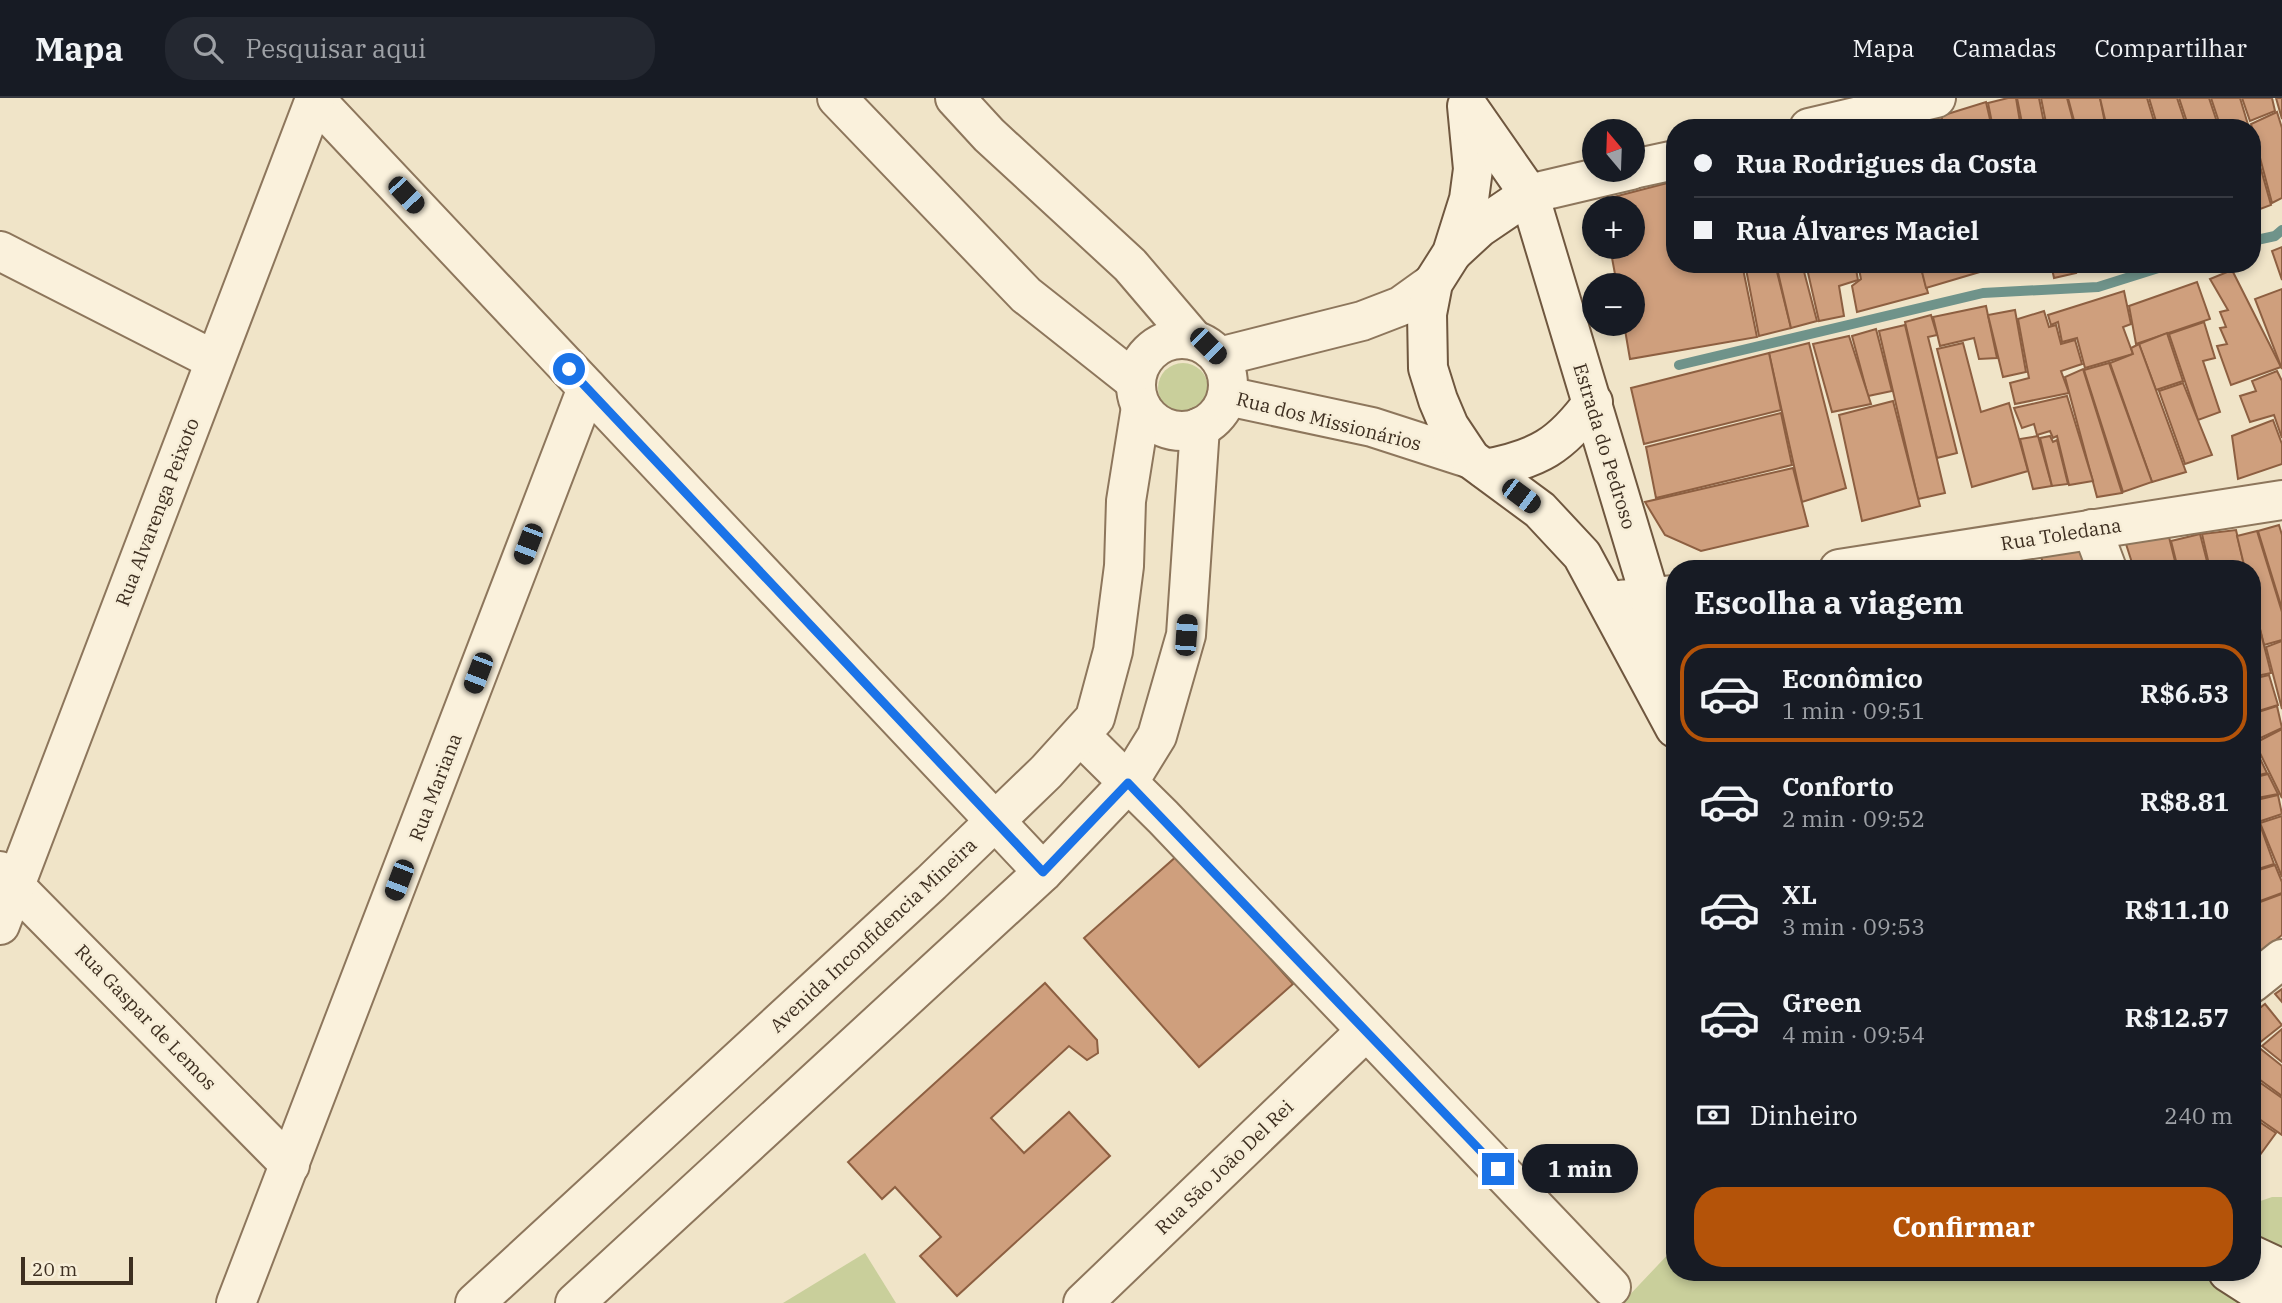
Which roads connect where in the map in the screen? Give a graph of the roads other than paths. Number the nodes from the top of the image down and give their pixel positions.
1 (314, 98) edge
2 (837, 98) edge
3 (955, 98) edge
4 (1936, 98) edge
5 (1464, 102) edge
6 (1848, 119) edge
7 (1666, 161) edge
8 (1645, 167) edge
9 (1582, 182) edge
10 (1529, 194) junction
11 (0, 251) edge
12 (1443, 268) junction
13 (1207, 348) junction
14 (214, 360) junction
15 (587, 388) junction
16 (1139, 395) junction
17 (1227, 396) junction
18 (1593, 402) junction
19 (1200, 427) junction
20 (1478, 464) junction
21 (2282, 500) edge
22 (2092, 528) junction
23 (1895, 560) edge
24 (2104, 560) edge
25 (1664, 597) edge
26 (1609, 601) junction
27 (1666, 711) edge
28 (1081, 736) junction
29 (1128, 783) junction
30 (995, 820) junction
31 (1043, 872) junction
32 (8, 877) edge
33 (0, 925) edge
34 (2282, 959) edge
35 (2261, 976) edge
36 (1366, 1031) junction
37 (290, 1165) junction
38 (2261, 1259) edge
39 (2282, 1269) edge
40 (2242, 1281) edge
41 (1611, 1287) dead end
42 (1106, 1295) edge
43 (236, 1303) edge
44 (475, 1303) edge
45 (575, 1303) edge
46 (2276, 1303) edge

1 - 14 street, Rua Alvarenga Peixoto
1 - 15 street
2 - 16 street
3 - 13 street
4 - 6 street
5 - 10 street, Estrada do Pedroso
5 - 12 street, Estrada do Pedroso
7 - 8 street
9 - 10 street
10 - 12 street
10 - 18 street, Estrada do Pedroso
11 - 14 street
12 - 13 street
12 - 20 street, Estrada do Pedroso
13 - 16 street
13 - 17 street
14 - 32 street, Rua Alvarenga Peixoto
15 - 30 street
15 - 37 street, Rua Mariana
16 - 19 street
16 - 28 street, Avenida Inconfidencia Mineira
17 - 19 street
17 - 20 street, Rua dos Missionários
18 - 20 street
18 - 25 street, Estrada do Pedroso
19 - 29 street
20 - 26 street, Estrada do Pedroso
21 - 22 street, Rua Toledana
22 - 23 street, Rua Toledana
22 - 24 street
25 - 26 street
26 - 27 street, Estrada do Pedroso
28 - 29 street
28 - 30 street, Avenida Inconfidencia Mineira
29 - 31 street
29 - 36 street
30 - 31 street
30 - 44 street, Avenida Inconfidencia Mineira
31 - 45 street
32 - 33 street, Rua Alvarenga Peixoto
32 - 37 street, Rua Gaspar de Lemos
34 - 35 street
36 - 41 street
36 - 42 street, Rua São João Del Rei
37 - 43 street, Rua Mariana
38 - 39 street
40 - 46 street

